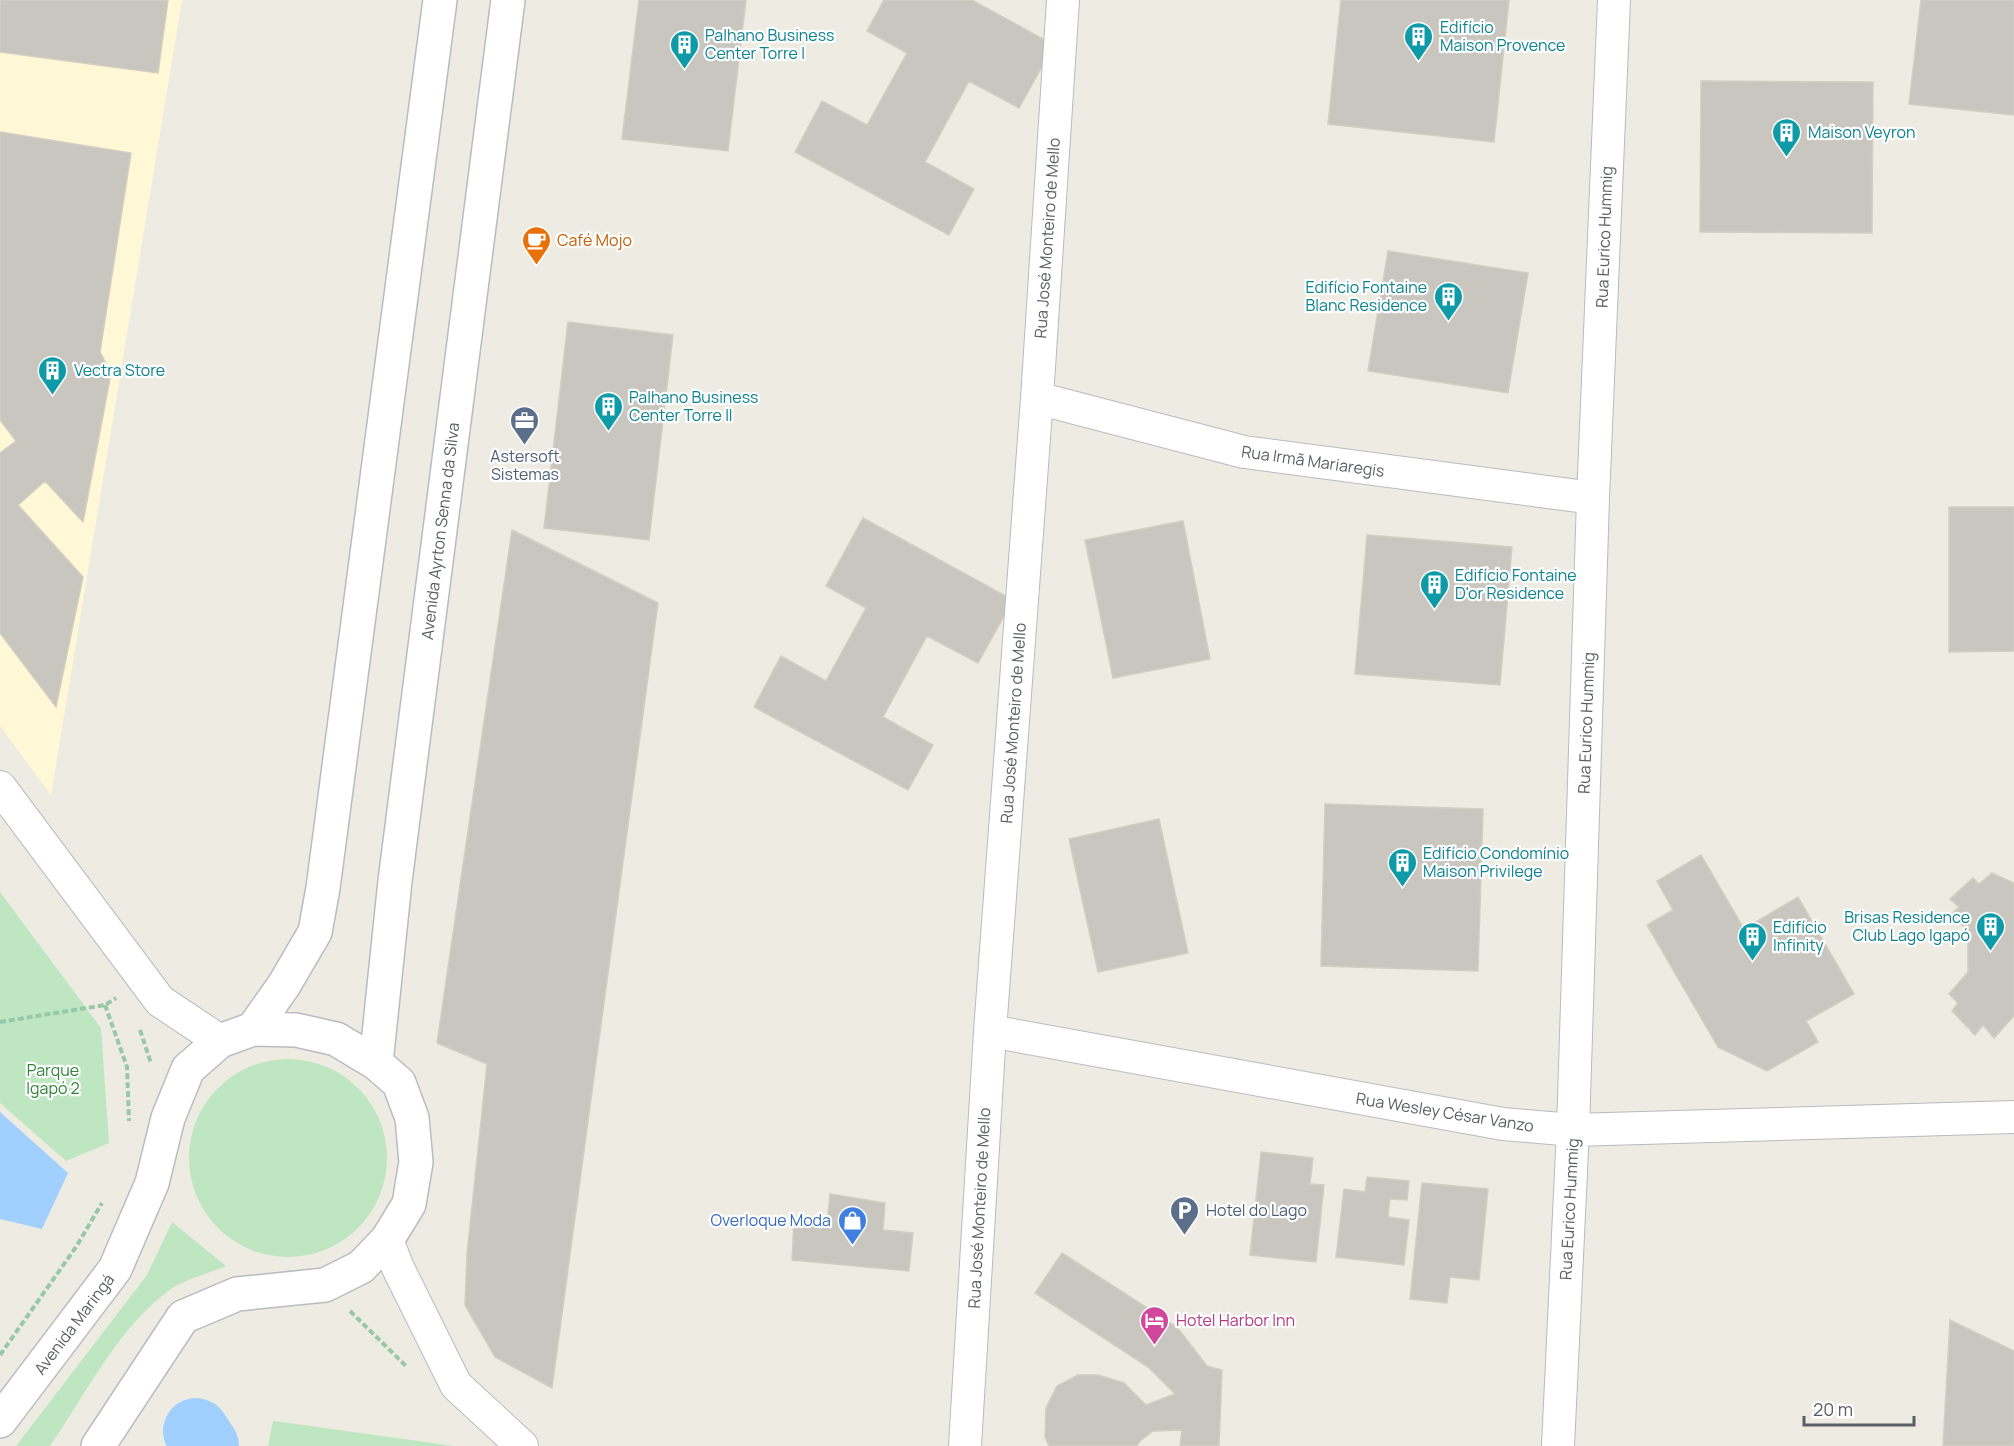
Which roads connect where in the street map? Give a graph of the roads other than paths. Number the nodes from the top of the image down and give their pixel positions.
1 (440, 0) edge
2 (508, 0) edge
3 (1063, 0) edge
4 (1614, 0) edge
5 (1037, 398) junction
6 (1593, 498) junction
7 (0, 787) edge
8 (253, 1029) junction
9 (990, 1031) junction
10 (220, 1041) junction
11 (376, 1063) junction
12 (2014, 1117) edge
13 (1573, 1130) junction
14 (387, 1240) junction
15 (0, 1420) edge
16 (98, 1446) edge
17 (522, 1446) edge
18 (965, 1446) edge
19 (1558, 1446) edge

1 - 8 main road
2 - 11 main road, Avenida Ayrton Senna da Silva
3 - 5 street, Rua José Monteiro de Mello
4 - 6 street, Rua Eurico Hummig
5 - 6 street, Rua Irmã Mariaregis
5 - 9 street, Rua José Monteiro de Mello
6 - 13 street, Rua Eurico Hummig
7 - 10 street
8 - 10 main road
8 - 11 main road
9 - 13 street, Rua Wesley César Vanzo
9 - 18 street, Rua José Monteiro de Mello
10 - 15 main road, Avenida Maringá
11 - 14 main road
12 - 13 street, Rua Wesley César Vanzo
13 - 19 street, Rua Eurico Hummig
14 - 16 main road
14 - 17 street

